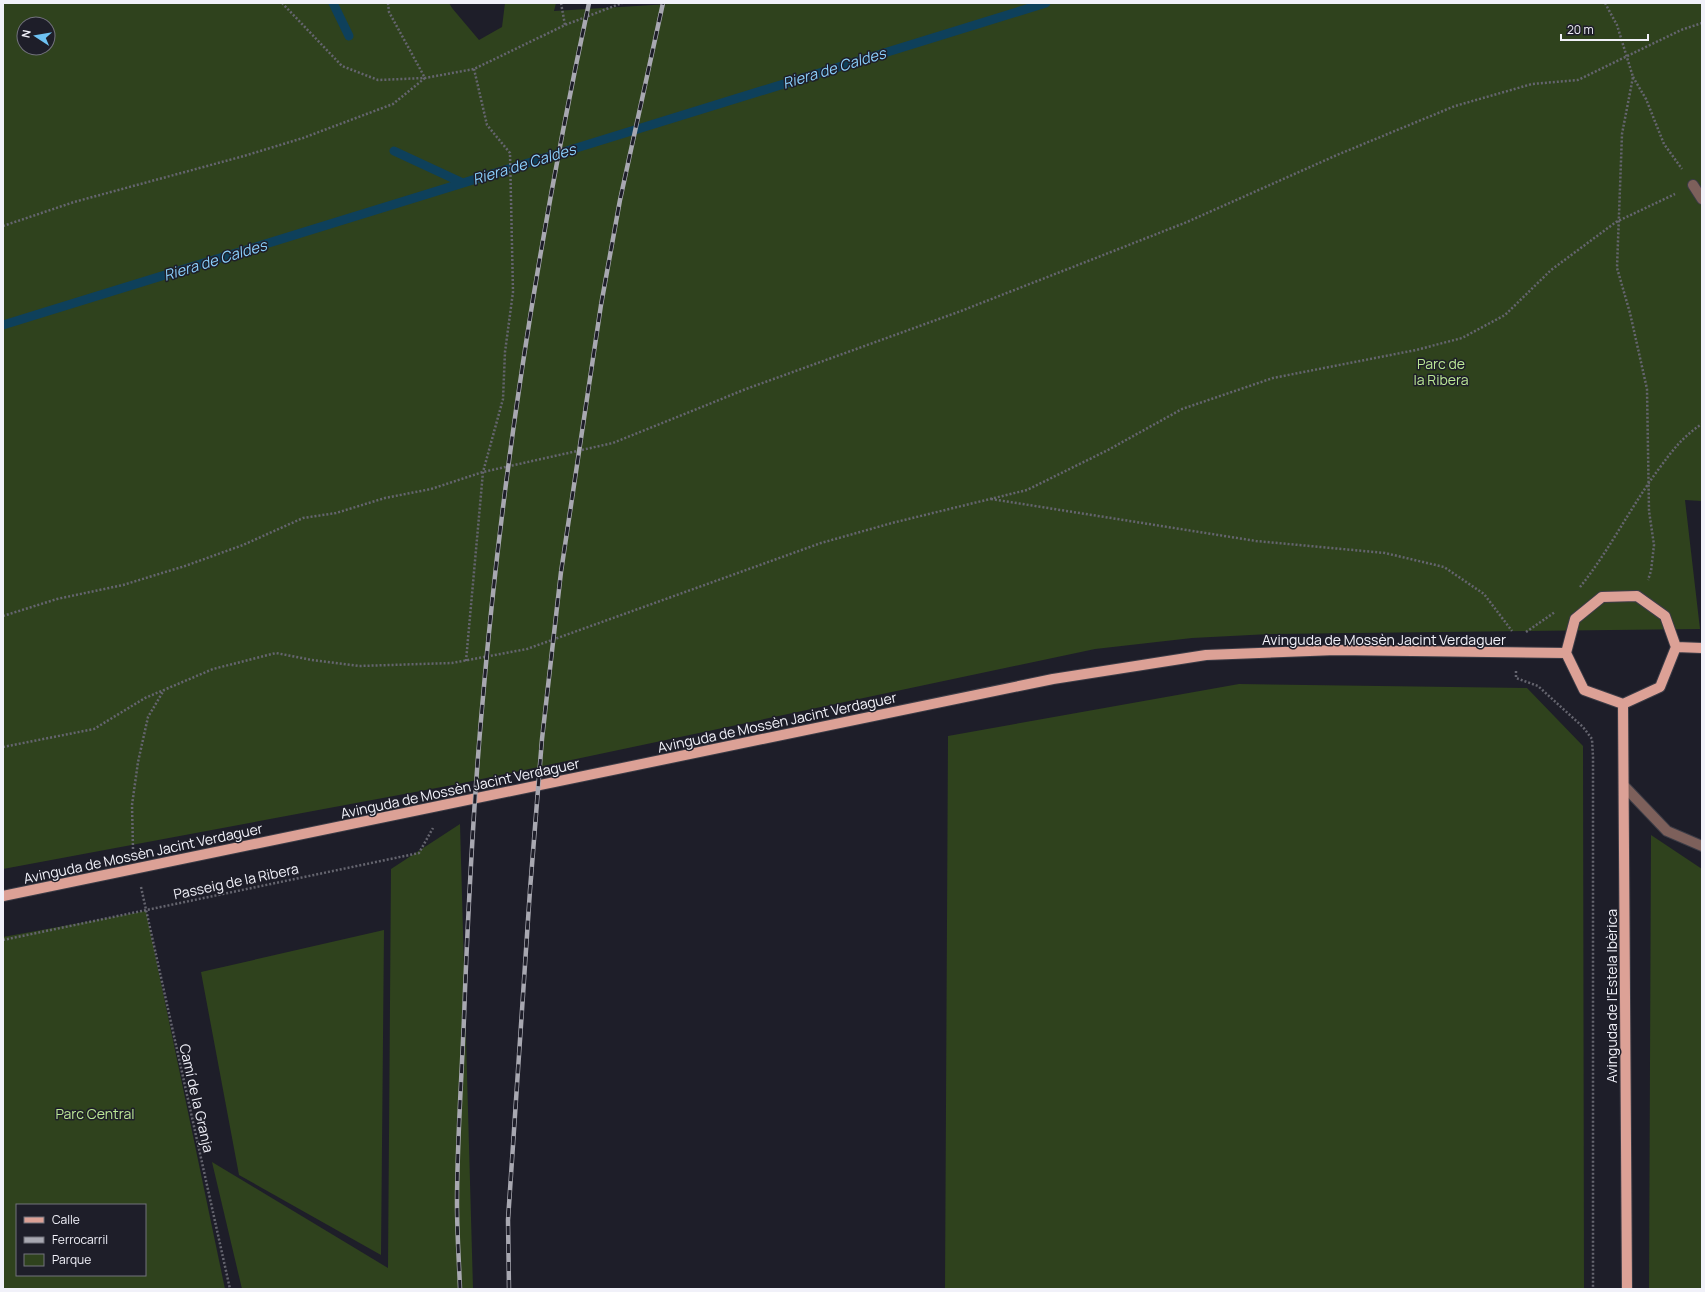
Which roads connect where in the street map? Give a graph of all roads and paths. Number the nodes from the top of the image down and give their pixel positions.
1 (282, 3) edge
2 (388, 3) edge
3 (560, 3) edge
4 (622, 3) edge
5 (1605, 3) edge
6 (1702, 23) edge
7 (566, 25) junction
8 (1626, 57) junction
9 (474, 68) junction
10 (426, 78) junction
11 (1633, 78) junction
12 (1693, 185) junction
13 (1702, 199) edge
14 (1619, 221) junction
15 (3, 226) edge
16 (1702, 424) edge
17 (484, 472) junction
18 (1648, 483) junction
19 (989, 499) junction
20 (1579, 588) dead end
21 (1640, 599) junction
22 (1560, 609) dead end
23 (3, 616) edge
24 (1517, 638) junction
25 (1676, 647) junction
26 (1702, 648) edge
27 (1515, 652) junction
28 (1566, 653) junction
29 (466, 660) junction
30 (164, 690) junction
31 (1623, 704) junction
32 (3, 747) edge
33 (1624, 786) junction
34 (445, 805) junction
35 (1702, 846) edge
36 (137, 869) junction
37 (3, 896) edge
38 (146, 911) junction
39 (3, 940) edge
40 (230, 1289) edge
41 (1593, 1289) edge
42 (1627, 1289) edge

1 - 10 path
2 - 10 path
3 - 7 path
4 - 7 path
5 - 8 path
6 - 8 path
7 - 9 path
8 - 11 path
8 - 17 path
9 - 10 path
9 - 17 path
10 - 15 path
11 - 12 path
11 - 14 path
12 - 13 street
12 - 14 path
14 - 18 path
14 - 19 path
16 - 18 path
17 - 23 path
17 - 29 path
18 - 20 path
18 - 21 path
19 - 24 path
19 - 29 path
21 - 25 main road
21 - 28 main road
22 - 24 path
24 - 27 path
25 - 26 main road
25 - 31 main road
27 - 28 main road, Avinguda de Mossèn Jacint Verdaguer
27 - 34 main road, Avinguda de Mossèn Jacint Verdaguer
27 - 41 path
28 - 31 main road
29 - 30 path
30 - 32 path
30 - 36 path, Camí de la Granja
31 - 33 main road, Avinguda de l'Estela Ibèrica
33 - 35 street
33 - 42 main road, Avinguda de l'Estela Ibèrica
34 - 36 main road, Avinguda de Mossèn Jacint Verdaguer
34 - 38 path, Passeig de la Ribera
36 - 37 main road, Avinguda de Mossèn Jacint Verdaguer
36 - 38 path, Camí de la Granja
38 - 39 path, Passeig de la Ribera
38 - 40 path, Camí de la Granja

